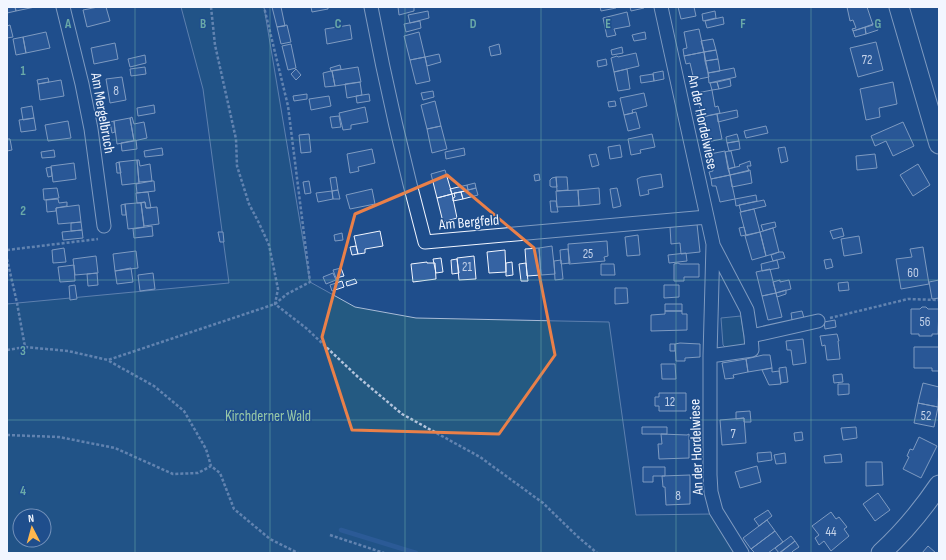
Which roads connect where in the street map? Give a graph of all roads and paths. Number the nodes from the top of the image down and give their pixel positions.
1 (63, 7) edge
2 (210, 7) edge
3 (264, 7) edge
4 (372, 7) edge
5 (661, 7) edge
6 (899, 7) edge
7 (939, 144) edge
8 (707, 217) junction
9 (104, 226) joint
10 (713, 244) junction
11 (7, 250) edge
12 (7, 259) edge
13 (939, 300) edge
14 (275, 304) junction
15 (818, 322) joint
16 (751, 336) junction
17 (25, 347) junction
18 (7, 350) edge
19 (710, 356) junction
20 (108, 360) junction
21 (7, 435) edge
22 (211, 466) junction
23 (939, 486) edge
24 (330, 535) dead end
25 (298, 553) edge
26 (384, 553) edge
27 (597, 553) edge
28 (742, 553) edge
29 (881, 553) edge

1 - 9 street, Am Mergelbruch
2 - 14 path
3 - 14 path
4 - 8 street, Am Bergfeld
5 - 8 street, An der Hordelwiese
6 - 7 street
8 - 10 street, An der Hordelwiese
9 - 11 path
10 - 16 street, An der Hordelwiese
10 - 19 street, An der Hordelwiese
12 - 17 path
13 - 15 path
14 - 20 path
14 - 27 path
15 - 16 street
16 - 19 street, An der Hordelwiese
17 - 18 path
17 - 20 path
19 - 28 street, An der Hordelwiese
20 - 22 path
21 - 22 path
22 - 25 path
23 - 29 street
24 - 26 path

